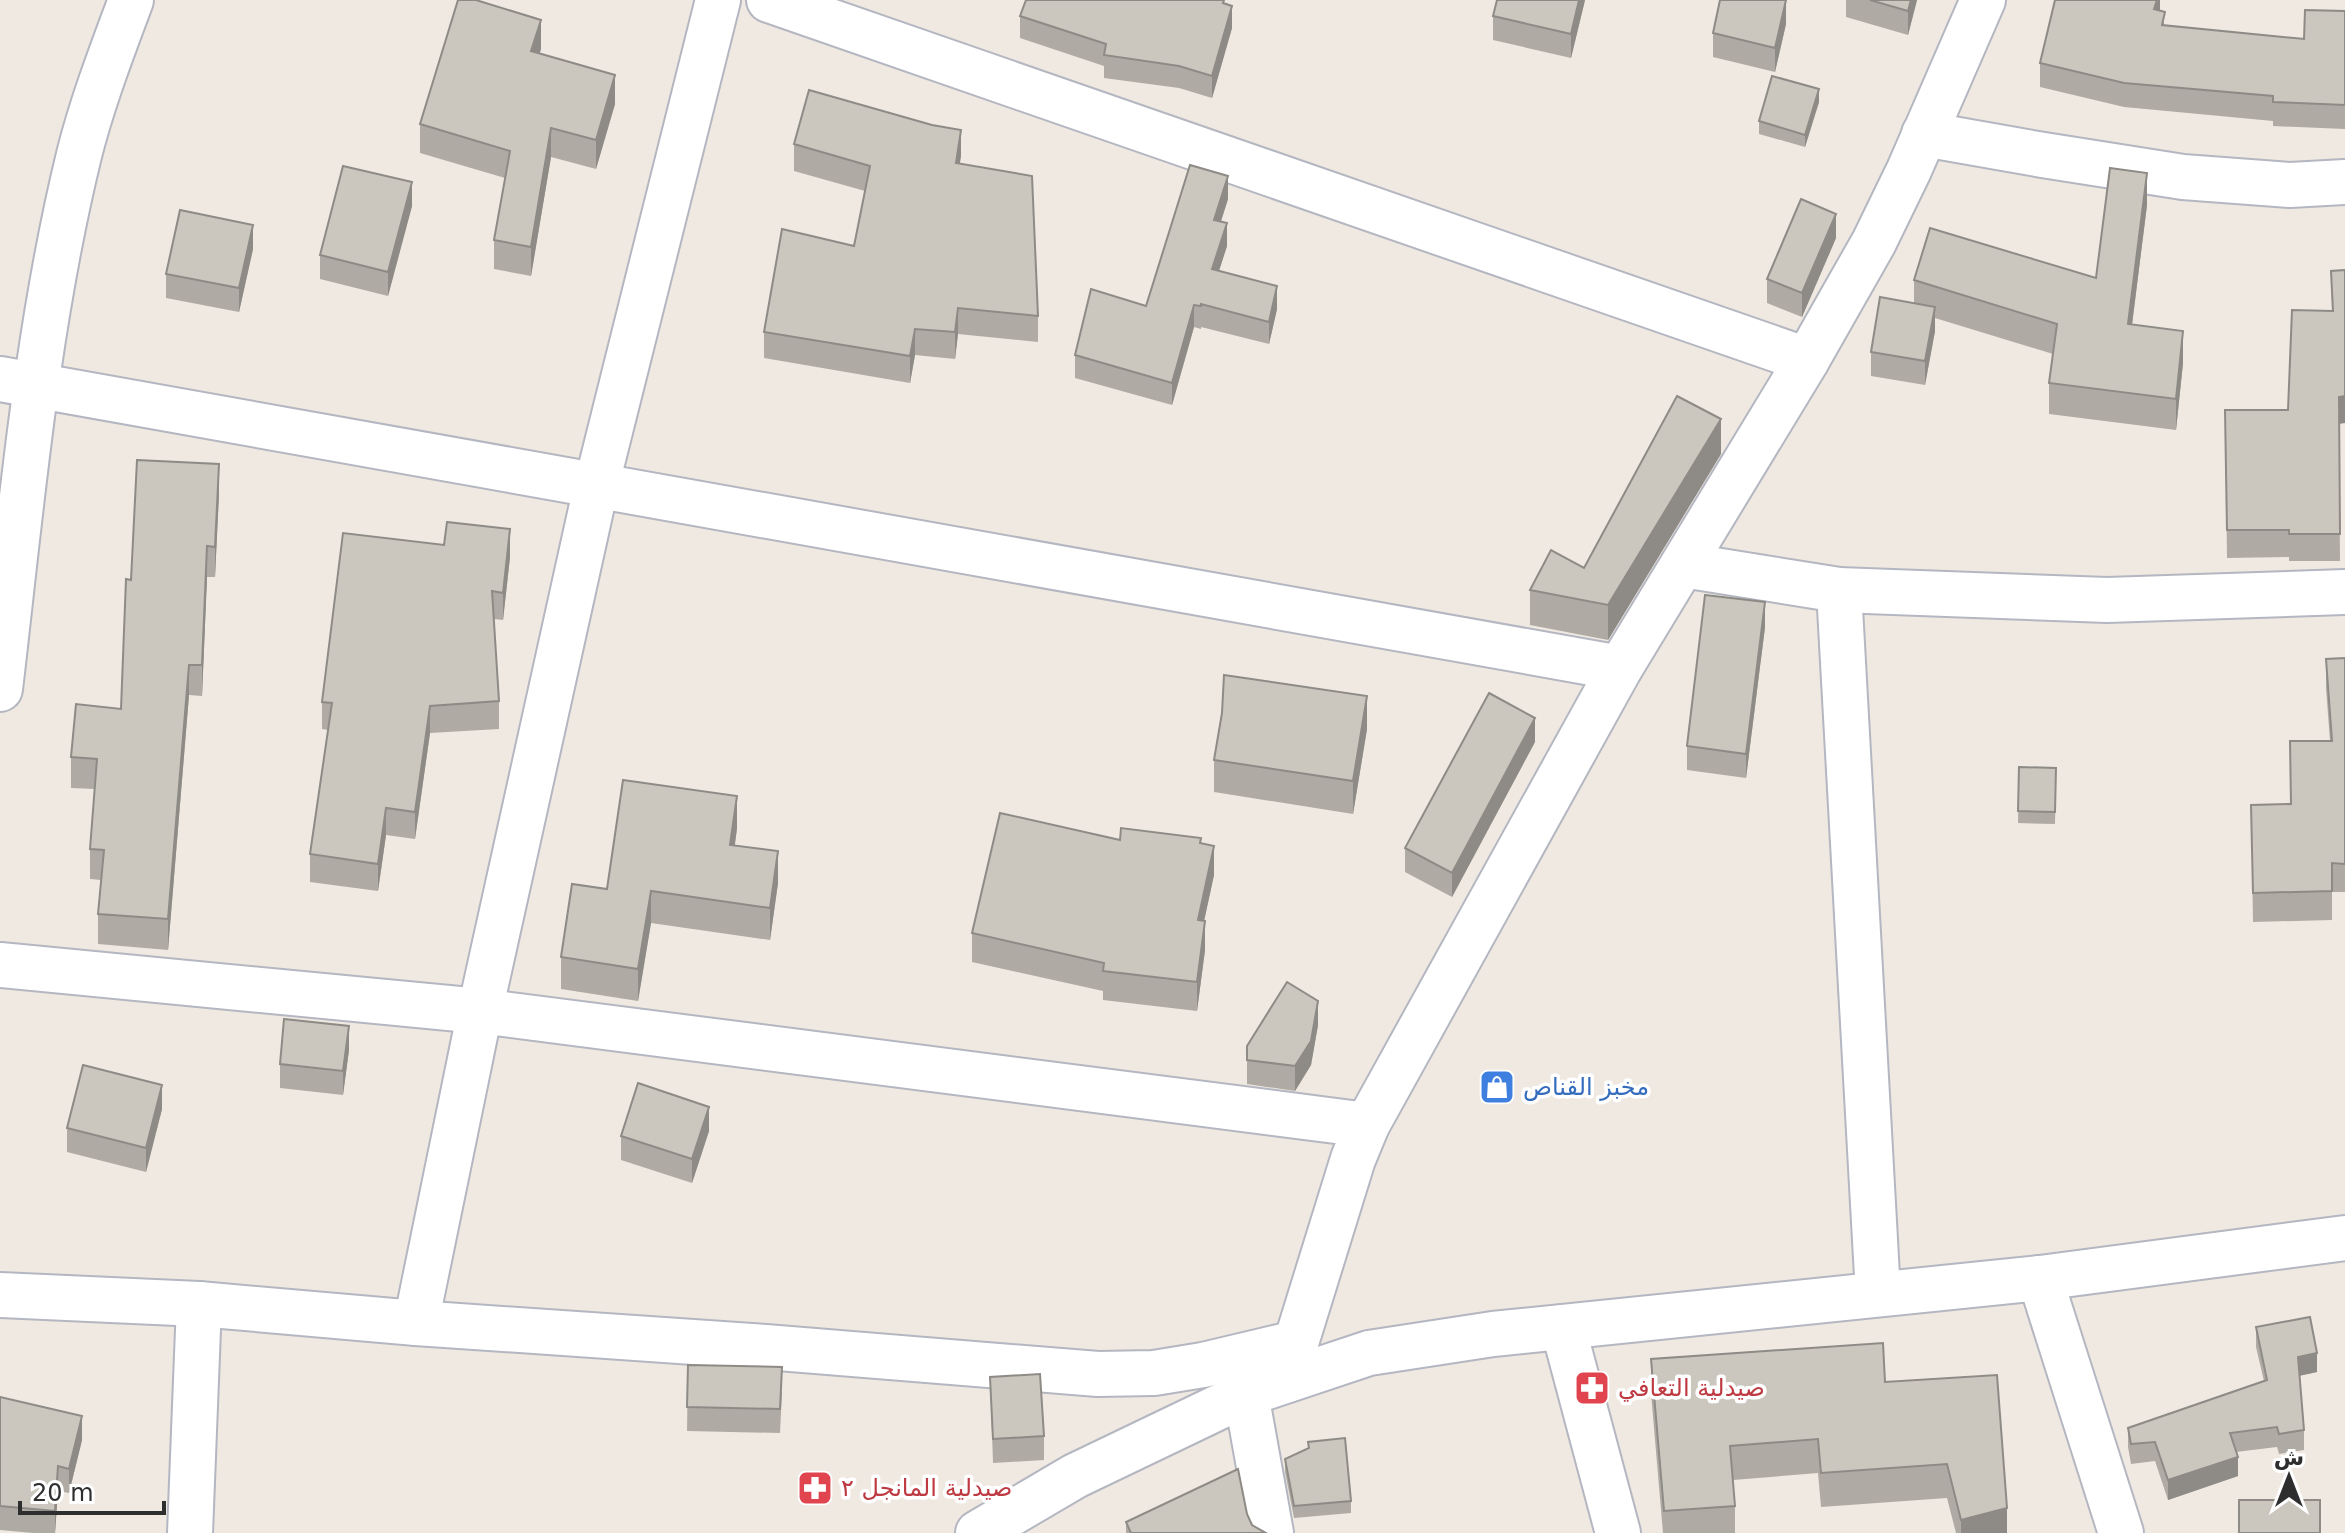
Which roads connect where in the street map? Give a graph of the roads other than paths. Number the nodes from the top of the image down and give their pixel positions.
1 (131, 0) edge
2 (718, 0) edge
3 (769, 0) edge
4 (1983, 0) edge
5 (1924, 134) junction
6 (2345, 182) edge
7 (1807, 360) junction
8 (18, 383) edge
9 (596, 487) junction
10 (1683, 565) junction
11 (1839, 590) junction
12 (2345, 592) edge
13 (1620, 668) junction
14 (0, 689) edge
15 (0, 965) edge
16 (480, 1011) junction
17 (1367, 1125) junction
18 (2345, 1238) edge
19 (2040, 1278) junction
20 (1878, 1294) junction
21 (0, 1295) edge
22 (199, 1304) junction
23 (416, 1323) junction
24 (1563, 1327) junction
25 (1291, 1361) junction
26 (1246, 1394) junction
27 (190, 1533) edge
28 (978, 1533) edge
29 (1271, 1533) edge
30 (1618, 1533) edge
31 (2121, 1533) edge

1 - 8 street
2 - 9 street
3 - 7 street
4 - 5 street
5 - 6 street
5 - 7 street
7 - 10 street
8 - 9 street
8 - 14 street
9 - 13 street
9 - 16 street
10 - 11 street
10 - 13 street
11 - 12 street
11 - 20 street
13 - 17 street
15 - 16 street
16 - 17 street
16 - 23 street
17 - 25 street
18 - 19 street
19 - 20 street
19 - 31 street
20 - 24 street
21 - 22 street
22 - 23 street
22 - 27 street
23 - 25 street
24 - 25 street
24 - 30 street
25 - 26 street
26 - 28 street
26 - 29 street

